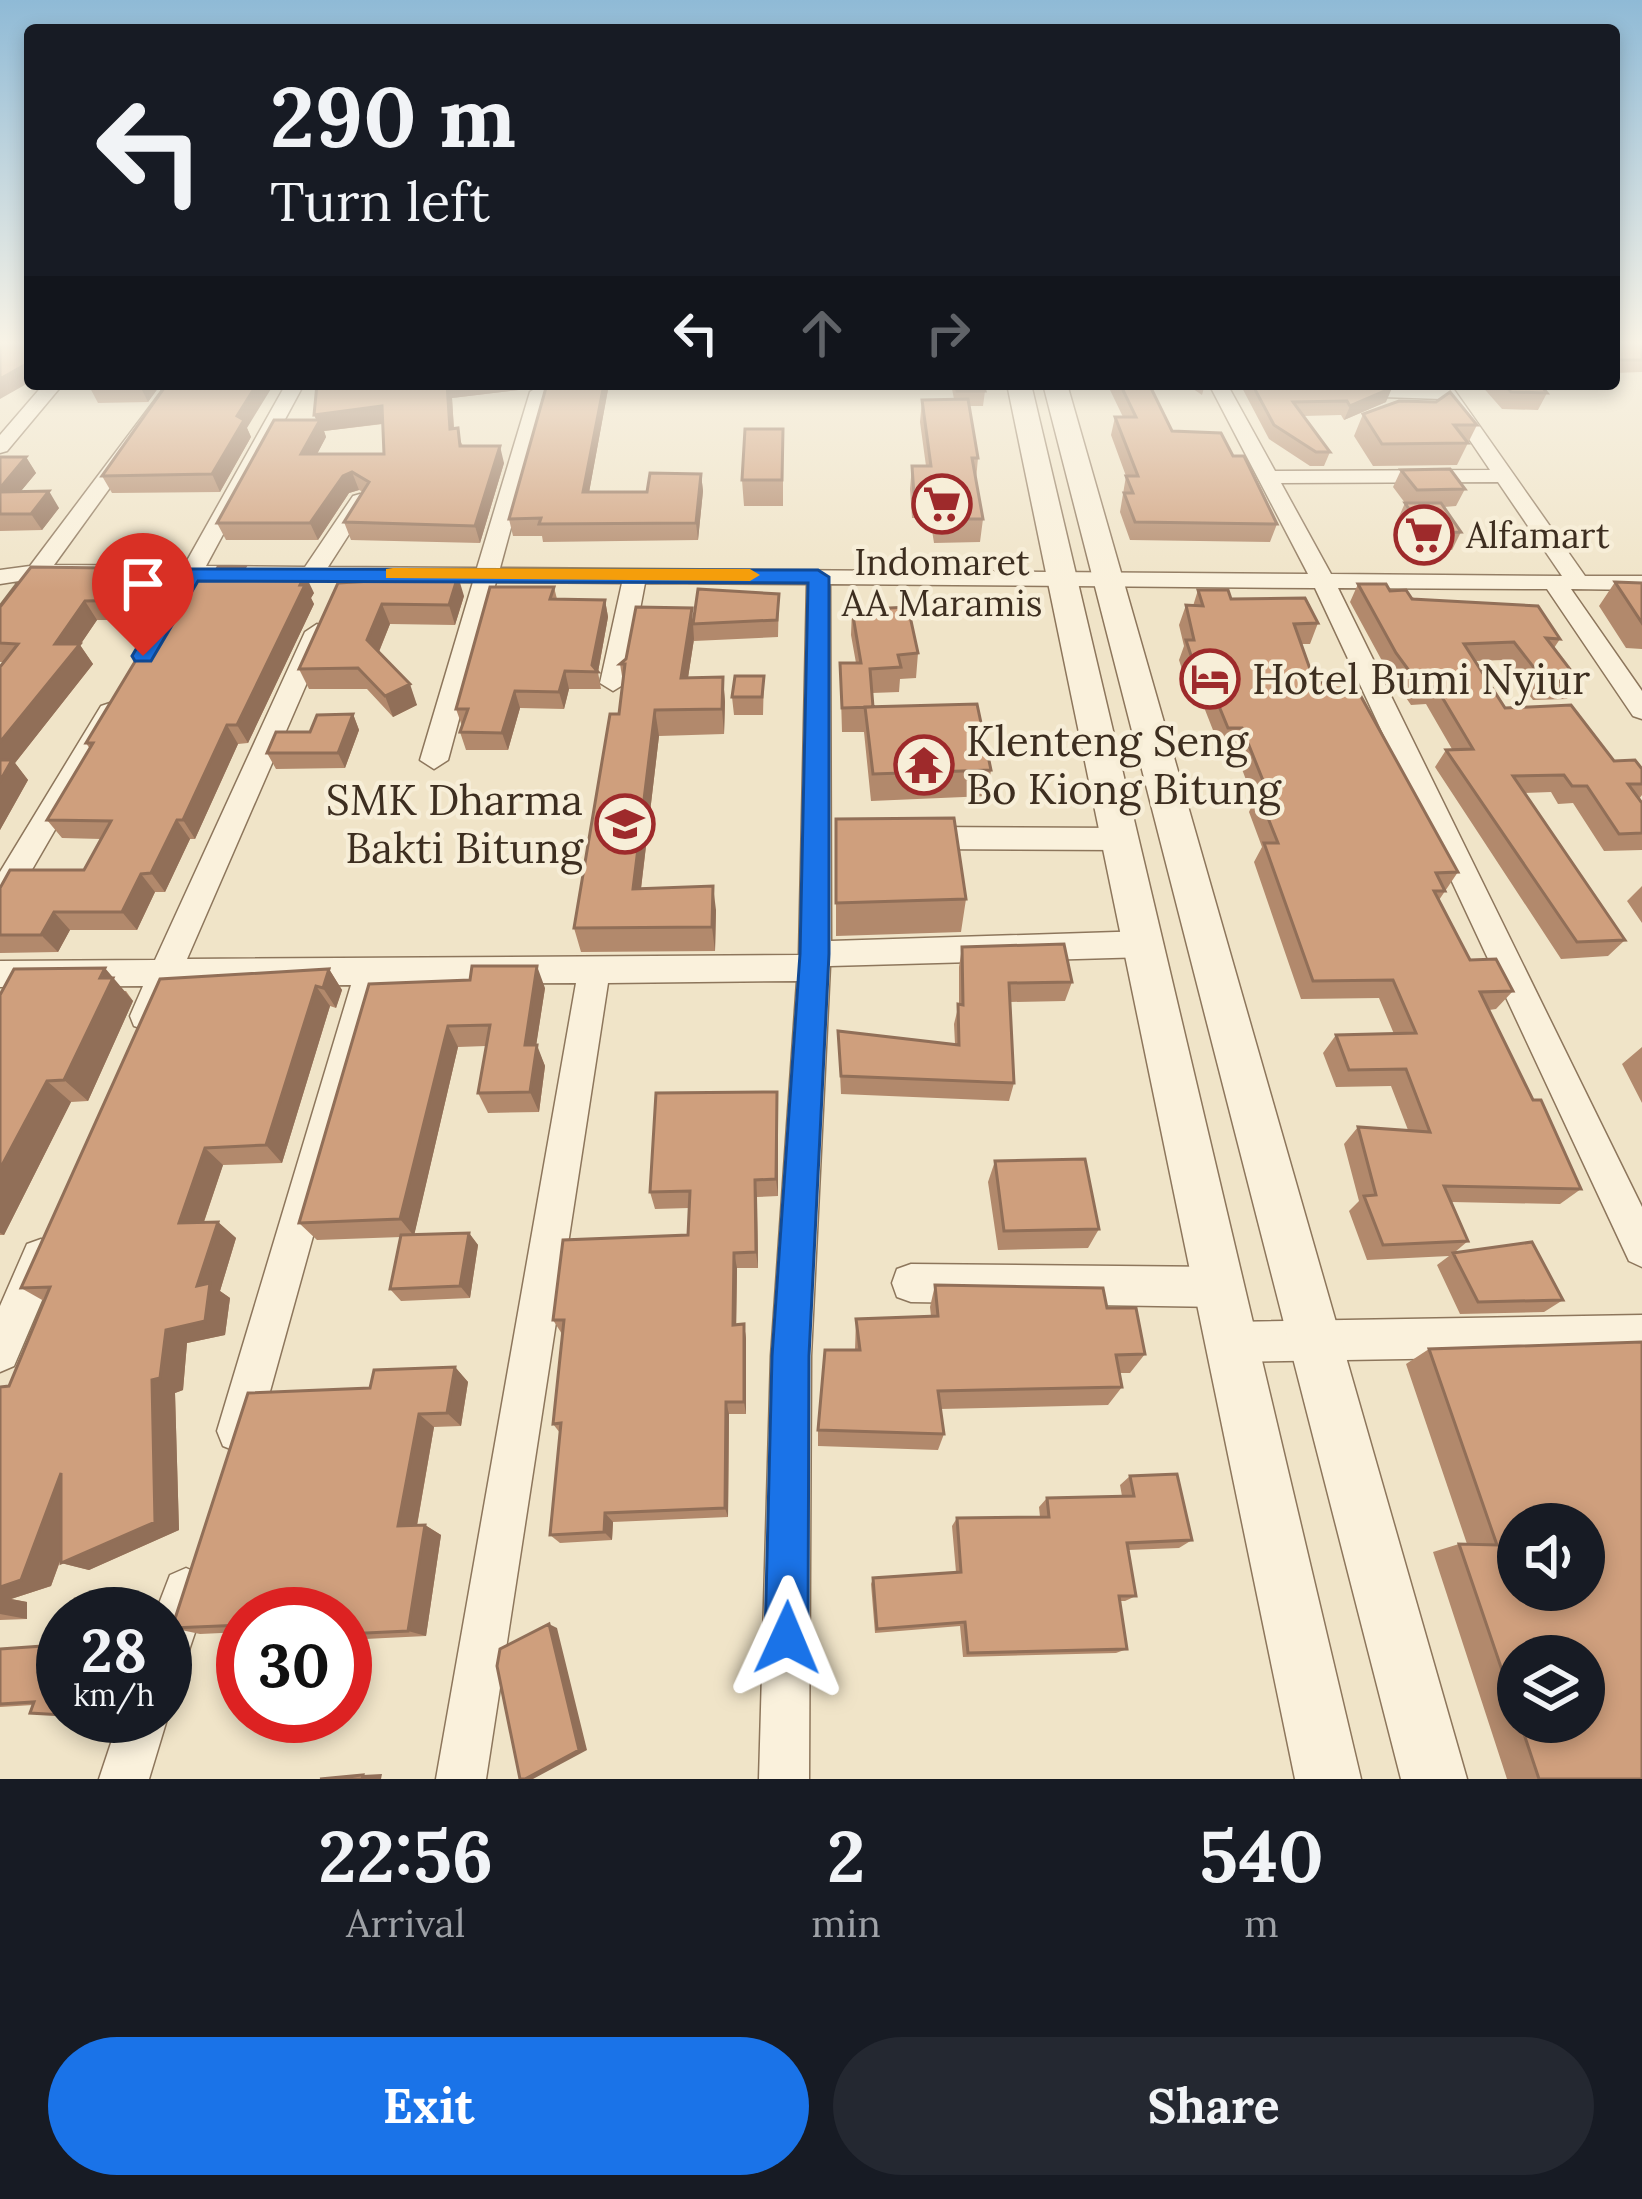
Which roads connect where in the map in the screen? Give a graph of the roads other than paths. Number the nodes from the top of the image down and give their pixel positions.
1 (146, 425) edge
2 (273, 425) edge
3 (530, 425) edge
4 (1029, 425) edge
5 (1066, 425) edge
6 (1240, 425) edge
7 (1469, 425) edge
8 (1268, 476) junction
9 (1504, 476) junction
10 (360, 500) edge
11 (0, 558) edge
12 (43, 566) junction
13 (491, 572) junction
14 (636, 573) junction
15 (327, 574) junction
16 (191, 575) junction
17 (0, 577) edge
18 (818, 577) junction
19 (1064, 578) junction
20 (1109, 578) junction
21 (1324, 582) junction
22 (1565, 582) junction
23 (1642, 583) edge
24 (167, 615) edge
25 (0, 622) edge
26 (613, 683) dead end
27 (119, 696) edge
28 (1642, 710) edge
29 (434, 760) dead end
30 (1176, 827) junction
31 (1122, 832) junction
32 (890, 837) edge
33 (0, 898) edge
34 (1147, 944) junction
35 (814, 961) junction
36 (594, 969) junction
37 (371, 971) junction
38 (0, 974) edge
39 (164, 975) junction
40 (135, 1041) edge
41 (49, 1239) edge
42 (1642, 1248) edge
43 (911, 1282) dead end
44 (1221, 1287) junction
45 (1642, 1335) edge
46 (1314, 1340) junction
47 (1233, 1342) junction
48 (0, 1352) edge
49 (227, 1466) edge
50 (200, 1549) edge
51 (187, 1587) edge
52 (136, 1743) edge
53 (124, 1779) edge
54 (461, 1779) edge
55 (784, 1779) edge
56 (1328, 1779) edge
57 (1434, 1779) edge

1 - 12 street
2 - 16 street
3 - 13 street
4 - 19 street
5 - 20 street
6 - 8 street
7 - 9 street
8 - 9 street
8 - 21 street
9 - 22 street
10 - 15 street
11 - 12 street
12 - 16 street
12 - 17 street
12 - 25 street
13 - 14 street
13 - 15 street
13 - 29 street
14 - 18 street
14 - 26 street
15 - 16 street
15 - 39 street
16 - 24 street
18 - 19 street
18 - 35 street
19 - 20 street
19 - 31 street
20 - 21 street
20 - 30 street
21 - 22 street
21 - 42 street
22 - 23 street
22 - 28 street
27 - 33 street
30 - 31 street
30 - 46 street
31 - 32 street
31 - 34 street
34 - 35 street
34 - 44 street
35 - 36 street
35 - 55 street
36 - 37 street
36 - 54 street
37 - 39 street
37 - 49 street
38 - 39 street
39 - 40 street
41 - 48 street
43 - 44 street
44 - 47 street
45 - 46 street
46 - 47 street
46 - 57 street
47 - 56 street
50 - 51 street
52 - 53 street

